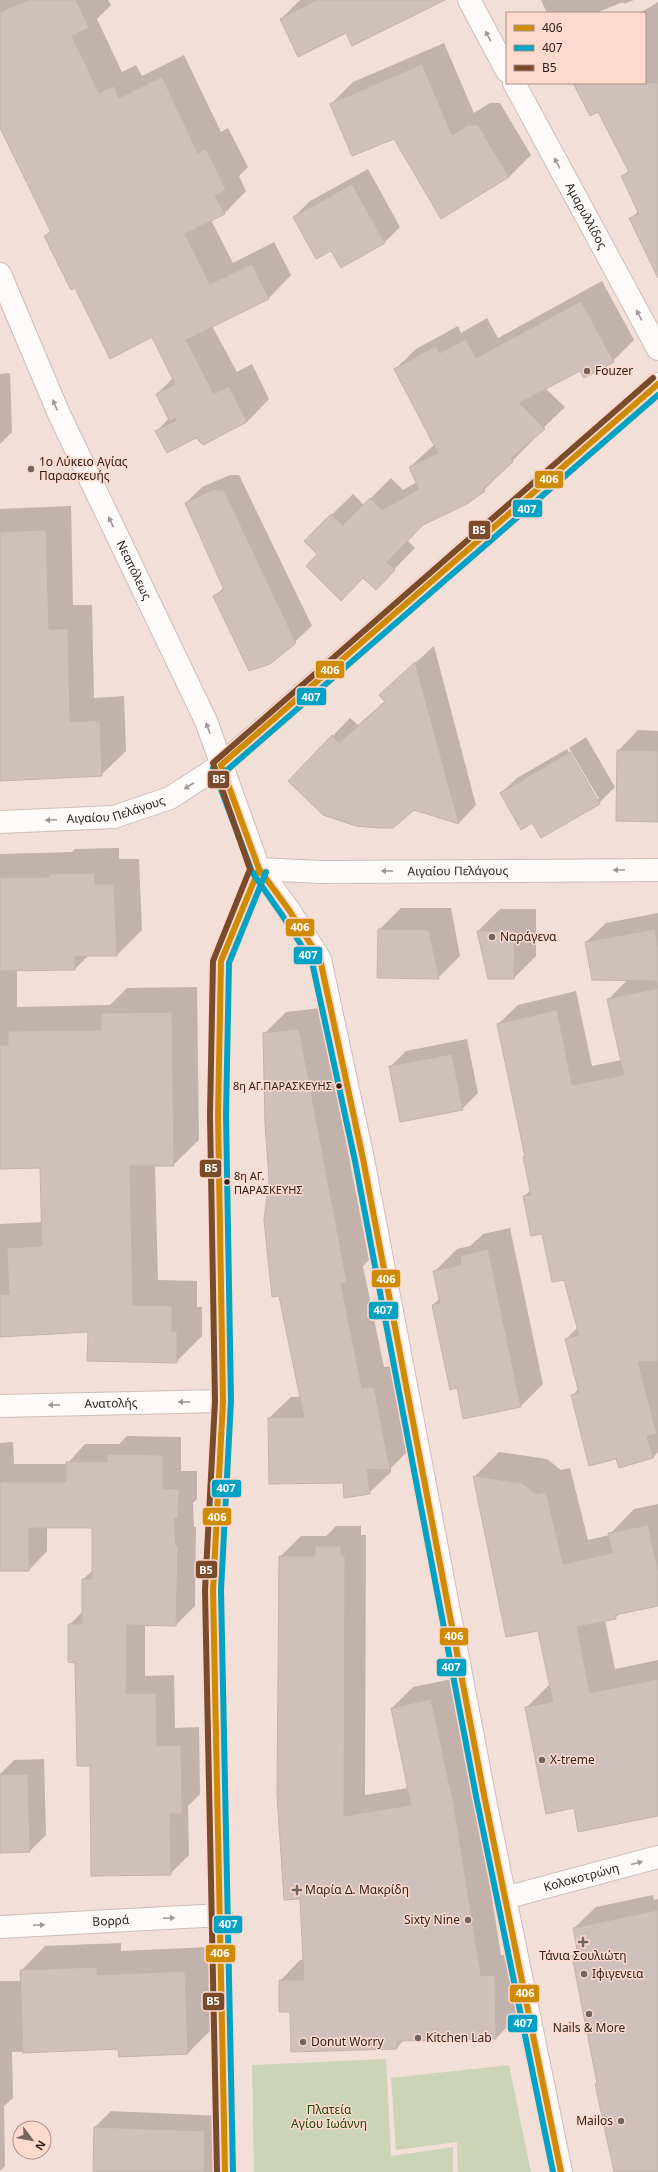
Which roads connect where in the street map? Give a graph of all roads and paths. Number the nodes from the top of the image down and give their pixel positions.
1 (469, 0) edge
2 (506, 68) edge
3 (515, 84) edge
4 (0, 274) edge
5 (658, 349) edge
6 (658, 384) edge
7 (221, 765) junction
8 (0, 822) edge
9 (259, 869) junction
10 (658, 870) edge
11 (223, 1402) junction
12 (0, 1406) edge
13 (658, 1857) edge
14 (505, 1898) junction
15 (221, 1915) junction
16 (0, 1927) edge
17 (225, 2172) edge
18 (561, 2172) edge

2 -> 1 street
5 -> 3 street, Αμαρυλλίδος
7 -> 4 street, Νεαπόλεως
6 - 7 street, Αιγαίου Πελάγους
7 -> 8 street, Αιγαίου Πελάγους
7 - 9 street, Νεαπόλεως
10 -> 9 street, Αιγαίου Πελάγους
9 - 11 street
9 - 14 street, Νεαπόλεως
11 -> 12 street, Ανατολής
11 - 15 street
14 -> 13 street, Κολοκοτρώνη
14 - 18 street, Νεαπόλεως
16 -> 15 street, Βορρά
15 - 17 street

